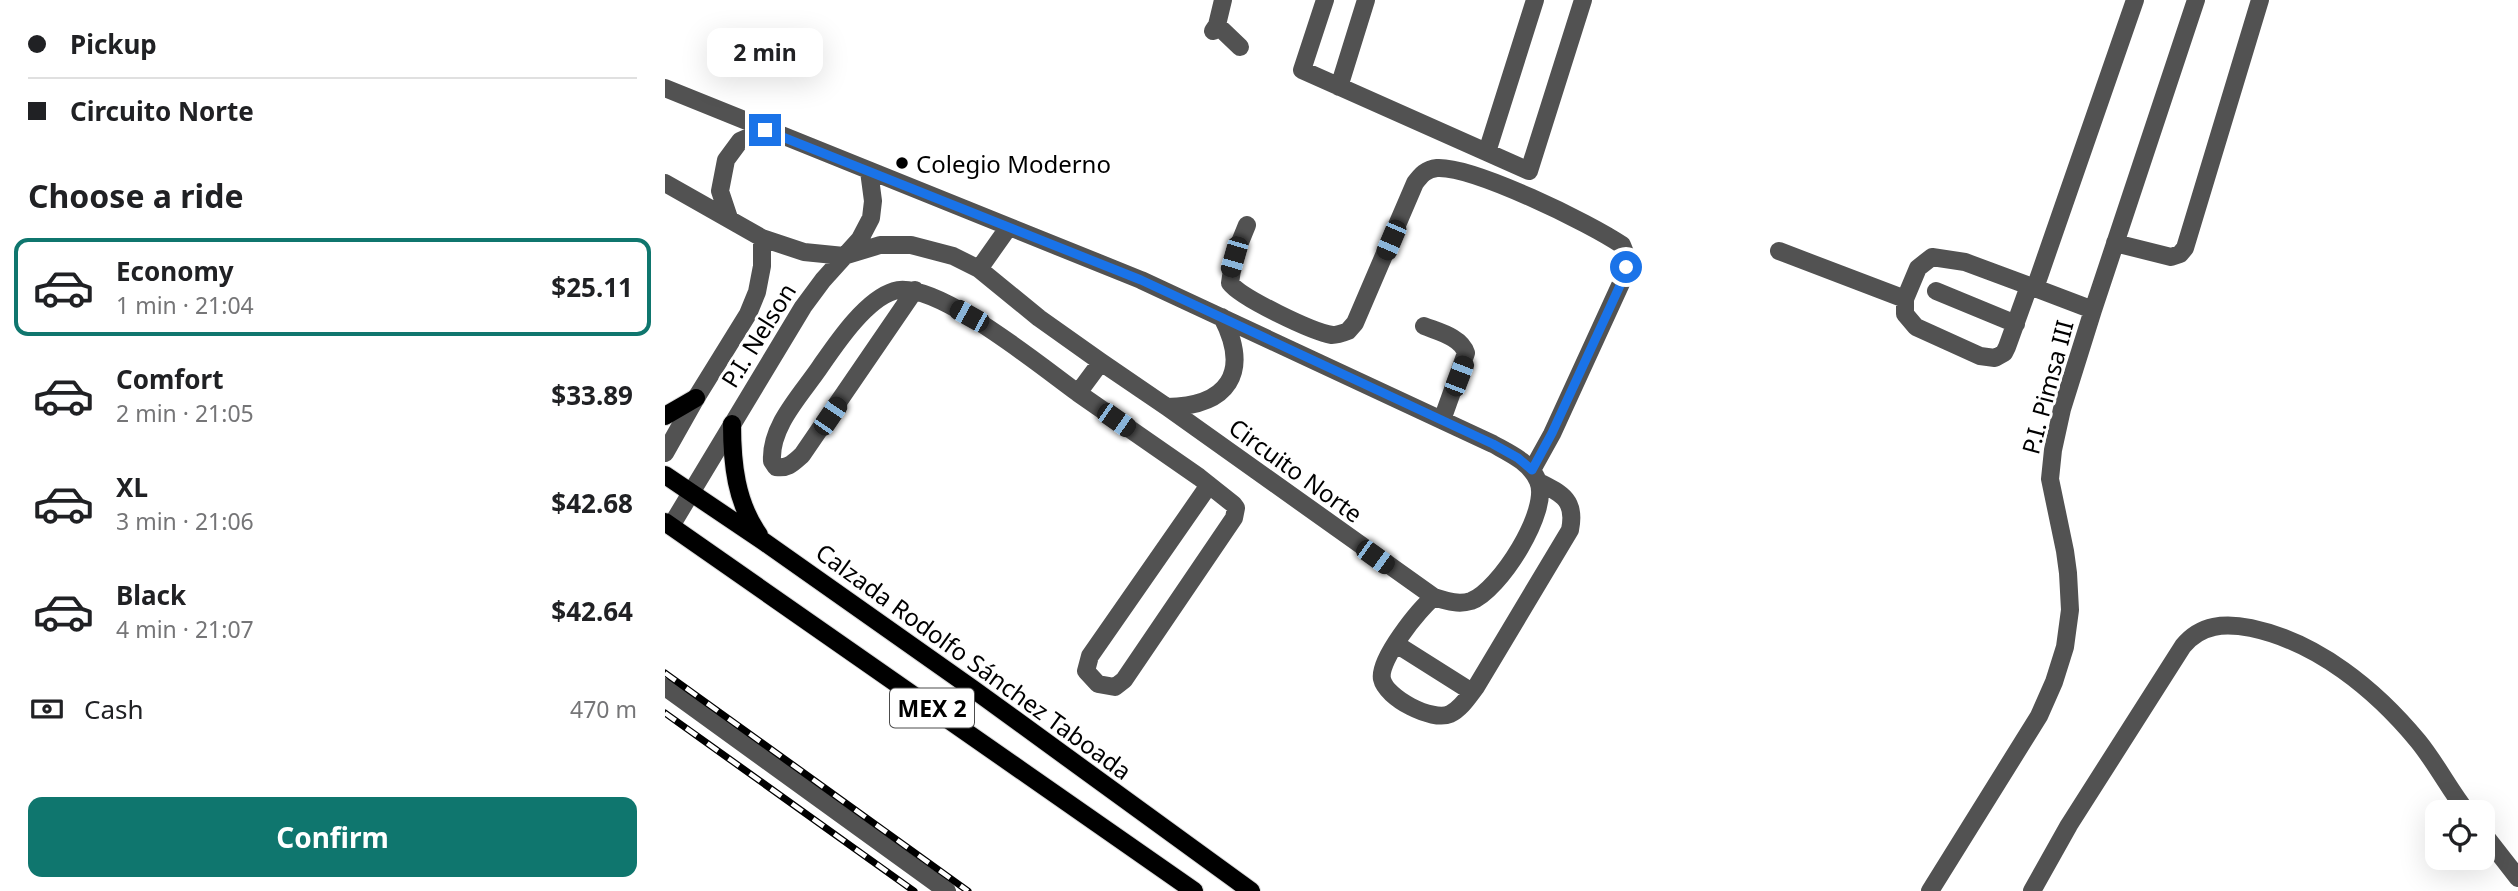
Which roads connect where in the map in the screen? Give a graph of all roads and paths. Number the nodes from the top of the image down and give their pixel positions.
1 (1223, 0) edge
2 (1325, 0) edge
3 (1366, 0) edge
4 (1535, 0) edge
5 (1583, 0) edge
6 (2135, 0) edge
7 (2196, 0) edge
8 (2260, 0) edge
9 (1240, 47) dead end
10 (1339, 87) junction
11 (665, 88) edge
12 (765, 130) junction
13 (1487, 152) junction
14 (869, 171) junction
15 (665, 183) edge
16 (729, 218) junction
17 (1247, 225) dead end
18 (1008, 228) junction
19 (762, 238) junction
20 (2115, 243) junction
21 (1779, 251) dead end
22 (844, 256) junction
23 (979, 269) junction
24 (2032, 287) junction
25 (915, 290) junction
26 (1936, 291) dead end
27 (1905, 299) junction
28 (2093, 310) junction
29 (1222, 317) junction
30 (2017, 324) junction
31 (1425, 326) dead end
32 (1101, 362) junction
33 (1078, 393) junction
34 (696, 398) junction
35 (1167, 407) junction
36 (665, 416) edge
37 (1441, 420) junction
38 (732, 424) junction
39 (665, 453) edge
40 (665, 475) edge
41 (1535, 476) junction
42 (1209, 485) junction
43 (691, 492) junction
44 (668, 524) edge
45 (763, 541) junction
46 (1434, 597) junction
47 (1396, 644) junction
48 (665, 687) edge
49 (1472, 692) junction
50 (2458, 800) edge
51 (2495, 848) edge
52 (2518, 878) edge
53 (1936, 889) edge
54 (947, 891) edge
55 (1193, 891) edge
56 (1251, 891) edge
57 (2032, 891) edge

1 - 9 street
2 - 10 street
3 - 10 street
4 - 13 street
5 - 13 street
6 - 24 street
7 - 20 street, P.I. Pimsa III
8 - 20 street
10 - 13 street
11 - 12 street
12 - 14 street
12 - 16 street
14 - 18 street
14 - 22 street, P.I. Nelson
15 - 16 street, Circuito Norte
16 - 19 street, Circuito Norte
17 - 41 street
18 - 23 street
18 - 29 street
19 - 22 street, Circuito Norte
19 - 34 street, P.I. Nelson
20 - 28 street, P.I. Pimsa III
21 - 27 street
22 - 23 street, Circuito Norte
22 - 38 street, P.I. Nelson
23 - 32 street, Circuito Norte
24 - 27 street
24 - 28 street
24 - 30 street
25 - 25 street
25 - 33 street
26 - 30 street
27 - 30 street
28 - 53 street, P.I. Pimsa III
29 - 35 street, Circuito Norte
29 - 37 street
31 - 37 street
32 - 33 street
32 - 35 street, Circuito Norte
33 - 42 street
34 - 36 main road
34 - 39 street, P.I. Nelson
35 - 46 street, Circuito Norte
37 - 41 street
38 - 43 street, P.I. Nelson
38 - 45 main road
40 - 43 main road, Calzada Rodolfo Sánchez Taboada / MEX 2
41 - 46 street, Circuito Norte
41 - 49 street
42 - 42 street
43 - 44 street, P.I. Nelson
43 - 45 main road, Calzada Rodolfo Sánchez Taboada / MEX 2
44 - 55 main road, MEX 2
45 - 56 main road, Calzada Rodolfo Sánchez Taboada / MEX 2
46 - 47 street
47 - 49 street
47 - 49 street
48 - 54 street
50 - 57 street
51 - 52 street

